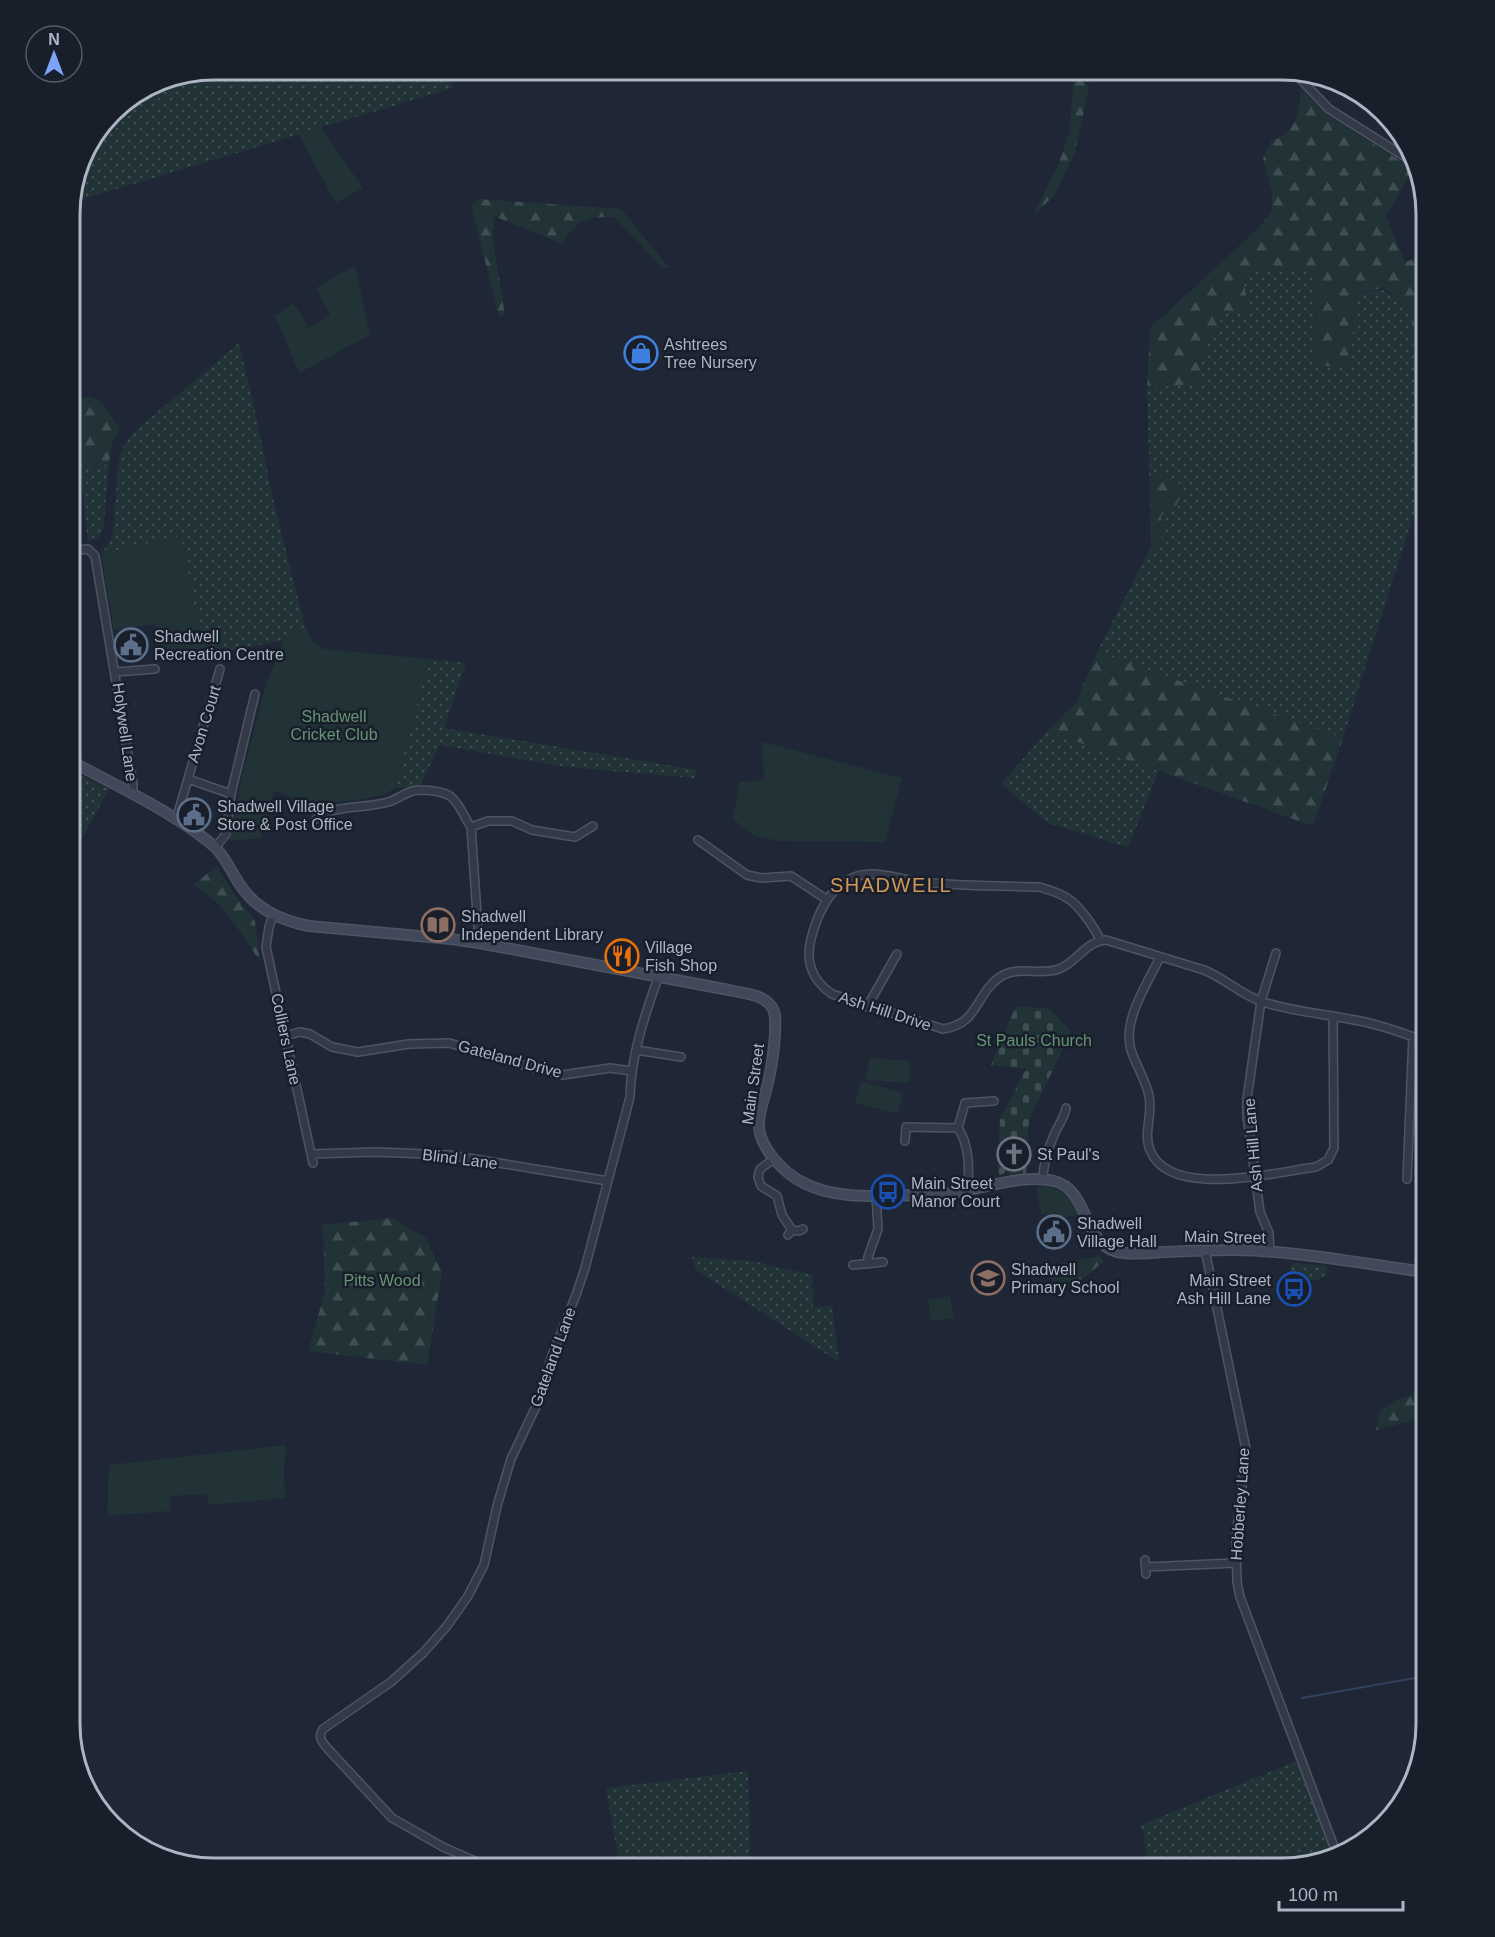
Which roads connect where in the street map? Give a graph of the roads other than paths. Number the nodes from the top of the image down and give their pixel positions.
1 (1303, 81) edge
2 (1402, 154) edge
3 (80, 550) edge
4 (155, 669) dead end
5 (220, 669) dead end
6 (116, 672) junction
7 (255, 694) dead end
8 (80, 766) edge
9 (188, 779) junction
10 (231, 794) junction
11 (133, 795) junction
12 (316, 819) dead end
13 (176, 820) junction
14 (593, 826) dead end
15 (471, 827) junction
16 (698, 840) dead end
17 (215, 848) junction
18 (826, 899) junction
19 (273, 915) junction
20 (1100, 940) junction
21 (478, 943) junction
22 (1276, 953) dead end
23 (897, 954) dead end
24 (1160, 957) junction
25 (658, 978) junction
26 (1261, 1001) junction
27 (867, 1006) junction
28 (1333, 1016) junction
29 (285, 1036) junction
30 (1413, 1037) joint
31 (636, 1050) junction
32 (681, 1057) dead end
33 (631, 1071) junction
34 (994, 1101) dead end
35 (1066, 1108) dead end
36 (958, 1128) junction
37 (905, 1141) dead end
38 (311, 1154) junction
39 (774, 1160) junction
40 (313, 1163) dead end
41 (1255, 1175) junction
42 (1043, 1179) junction
43 (1407, 1179) dead end
44 (608, 1181) junction
45 (968, 1190) junction
46 (876, 1196) junction
47 (803, 1229) dead end
48 (1205, 1250) junction
49 (1270, 1252) junction
50 (883, 1262) dead end
51 (868, 1264) junction
52 (853, 1265) dead end
53 (1415, 1271) edge
54 (1235, 1563) junction
55 (1146, 1567) dead end
56 (1334, 1847) edge
57 (468, 1858) edge

1 - 2 street
3 - 6 street, Holywell Lane
4 - 6 street
5 - 9 street, Avon Court
6 - 11 street, Holywell Lane
7 - 10 street
8 - 11 street, Main Street
9 - 10 street, Avon Court
9 - 13 street, Avon Court
10 - 17 street
11 - 13 street, Main Street
12 - 15 street
13 - 17 street, Main Street
14 - 15 street
15 - 21 street
16 - 18 street
17 - 19 street, Main Street
18 - 20 street
18 - 27 street, Ash Hill Drive
19 - 21 street, Main Street
19 - 29 street, Colliers Lane
20 - 24 street
20 - 27 street, Ash Hill Drive
21 - 25 street, Main Street
22 - 26 street, Ash Hill Lane
23 - 27 street
24 - 26 street
24 - 41 street
25 - 31 street, Gateland Lane
25 - 39 street, Main Street
26 - 28 street
26 - 41 street, Ash Hill Lane
28 - 30 street
28 - 41 street
29 - 33 street, Gateland Drive
29 - 38 street, Colliers Lane
30 - 43 street
31 - 32 street
31 - 33 street, Gateland Lane
33 - 44 street, Gateland Lane
34 - 36 street
35 - 42 street
36 - 37 street
36 - 45 street
38 - 40 street, Colliers Lane
38 - 44 street, Blind Lane
39 - 46 street, Main Street
39 - 47 street
41 - 49 street, Ash Hill Lane
42 - 45 street, Main Street
42 - 48 street, Main Street
44 - 57 street, Gateland Lane
45 - 46 street, Main Street
46 - 51 street
48 - 49 street, Main Street
48 - 54 street, Hobberley Lane
49 - 53 street, Main Street
50 - 51 street
51 - 52 street
54 - 55 street
54 - 56 street, Hobberley Lane

